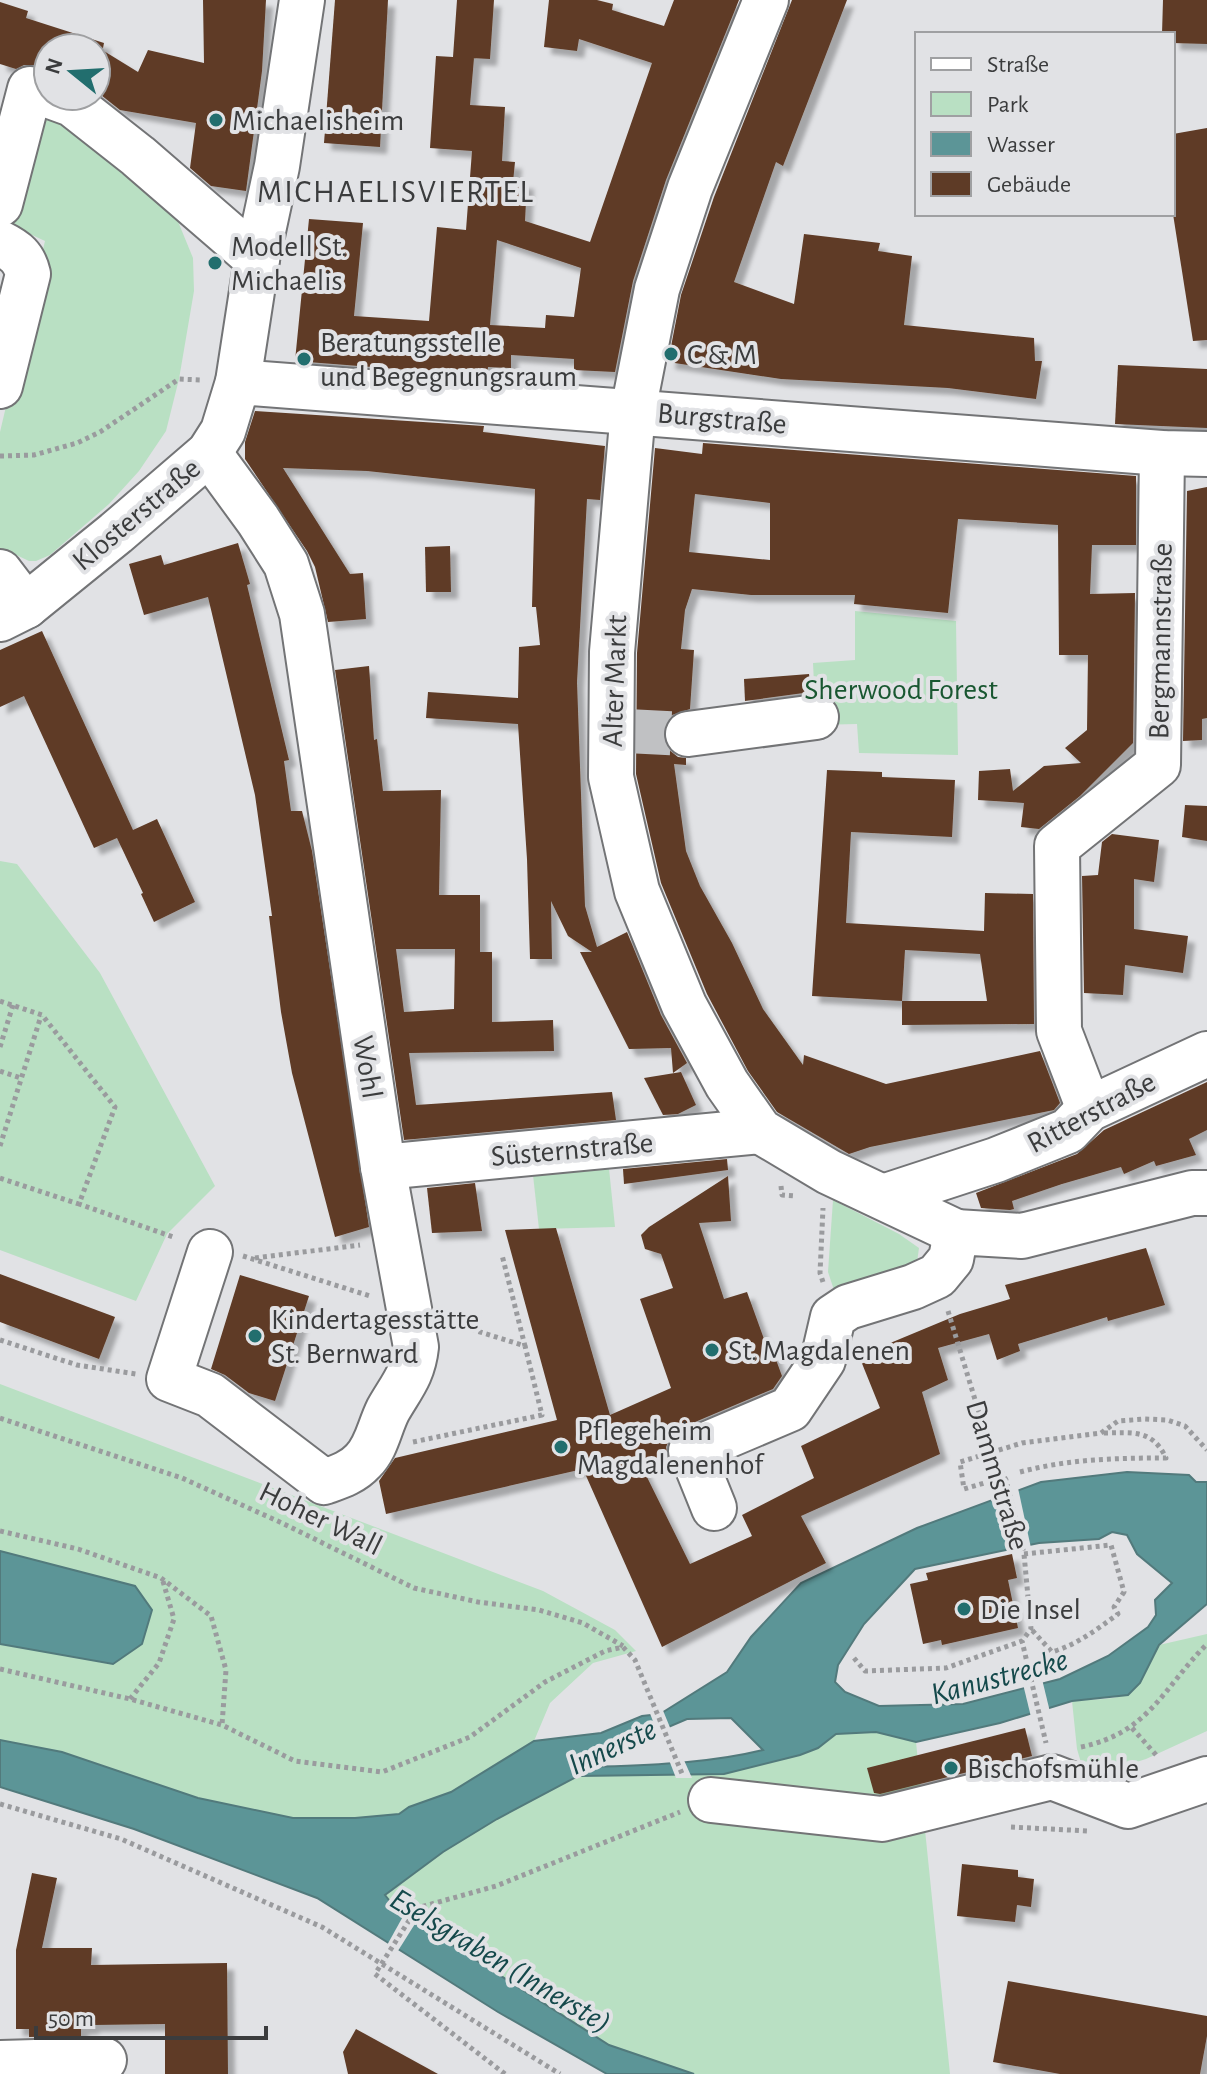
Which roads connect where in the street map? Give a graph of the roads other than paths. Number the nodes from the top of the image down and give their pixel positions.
1 (302, 0) edge
2 (766, 0) edge
3 (32, 90) edge
4 (82, 112) edge
5 (0, 204) edge
6 (0, 243) edge
7 (257, 259) junction
8 (238, 382) junction
9 (0, 386) edge
10 (633, 411) junction
11 (209, 453) junction
12 (1162, 453) junction
13 (1207, 454) edge
14 (0, 572) edge
15 (13, 612) edge
16 (816, 717) dead end
17 (688, 734) tunnel mouth
18 (1207, 1054) edge
19 (1089, 1109) junction
20 (760, 1131) junction
21 (383, 1167) junction
22 (1207, 1193) edge
23 (883, 1197) junction
24 (956, 1232) junction
25 (210, 1252) road end
26 (714, 1508) dead end
27 (1207, 1779) edge
28 (698, 1790) road end
29 (104, 2060) dead end
30 (0, 2063) edge

1 - 7 street, Klosterstraße
2 - 10 street, Alter Markt
3 - 5 street
4 - 7 street
6 - 9 street
7 - 8 street, Klosterstraße
8 - 10 street, Burgstraße
8 - 11 street, Klosterstraße
10 - 12 street, Burgstraße
10 - 20 street, Alter Markt
11 - 15 street, Klosterstraße
11 - 21 street, Wohl
12 - 13 street, Burgstraße
12 - 19 street, Bergmannstraße
14 - 15 street
16 - 17 street
18 - 19 street, Ritterstraße
19 - 23 street, Ritterstraße
20 - 21 street, Süsternstraße
20 - 23 street, Alter Markt
21 - 25 street, Wohl
22 - 24 street
23 - 24 street, Alter Markt
24 - 26 street
27 - 28 street
29 - 30 street

